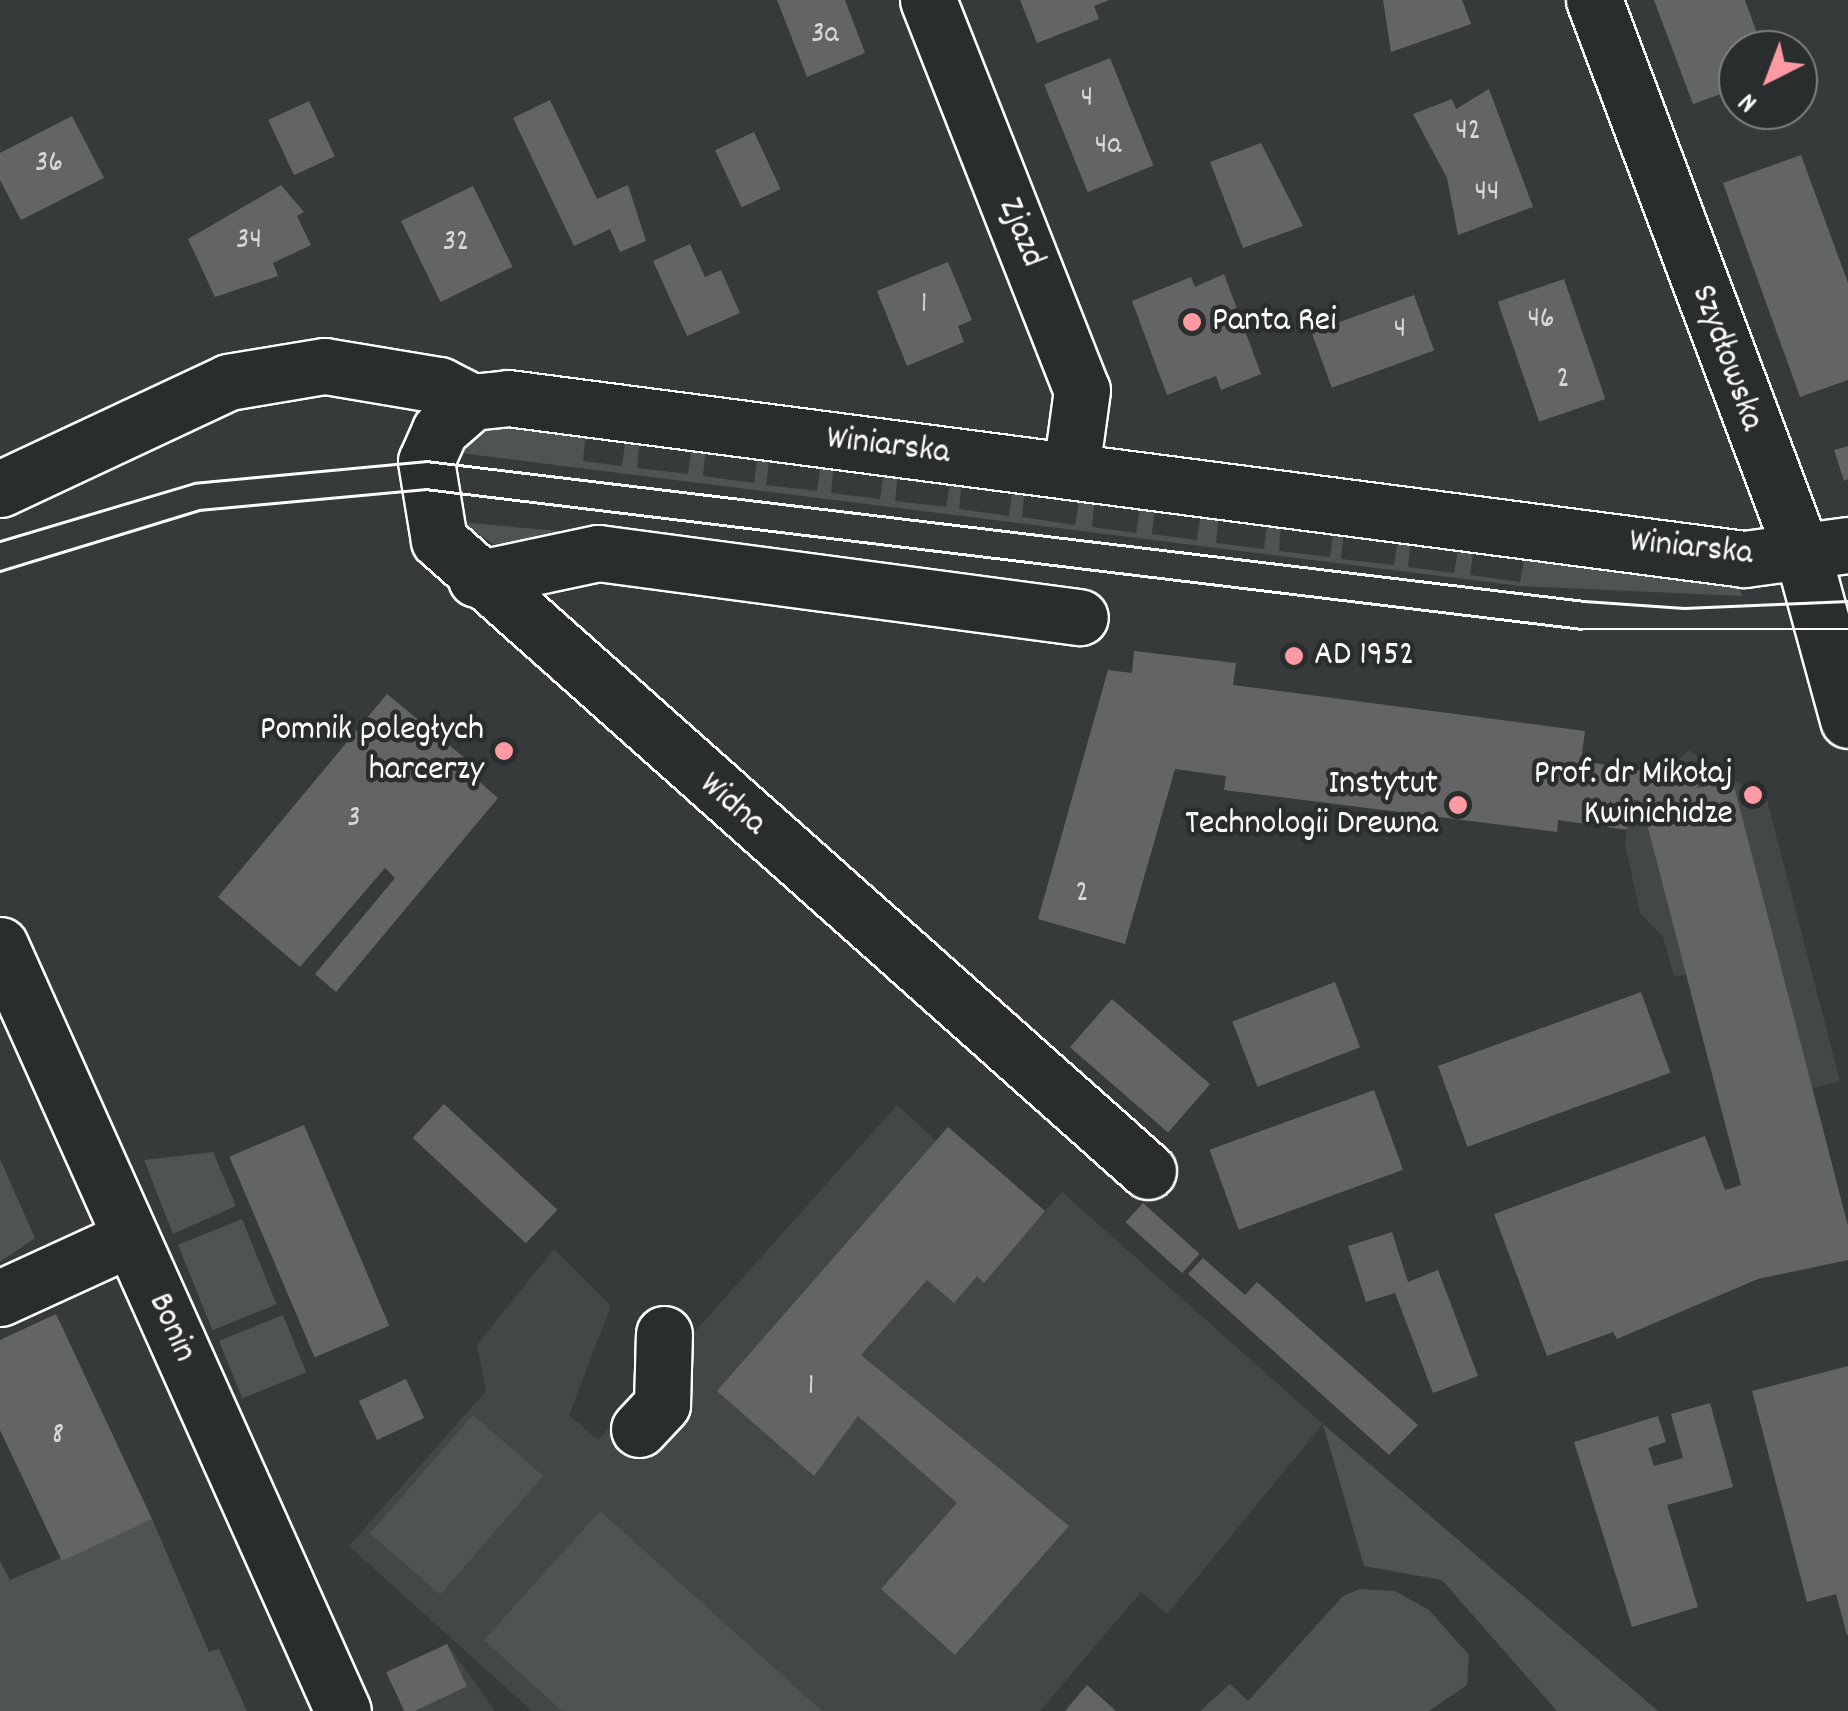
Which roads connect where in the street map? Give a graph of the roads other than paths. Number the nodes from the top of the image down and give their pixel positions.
1 (928, 0) edge
2 (1594, 0) edge
3 (472, 402) junction
4 (1071, 470) junction
5 (0, 490) edge
6 (1825, 550) edge
7 (476, 579) junction
8 (1080, 617) dead end
9 (1848, 720) edge
10 (0, 945) edge
11 (1148, 1171) dead end
12 (131, 1238) junction
13 (0, 1298) edge
14 (664, 1334) dead end
15 (639, 1429) dead end
16 (343, 1711) edge

1 - 4 street, Zjazd
2 - 6 street, Szydłowska
3 - 4 street, Winiarska
3 - 5 street, Winiarska
3 - 7 street, Widna
4 - 6 street, Winiarska
6 - 9 street, Szydłowska
7 - 8 street
7 - 11 street, Widna
10 - 12 street, Bonin
12 - 13 street
12 - 16 street, Bonin
14 - 15 street

